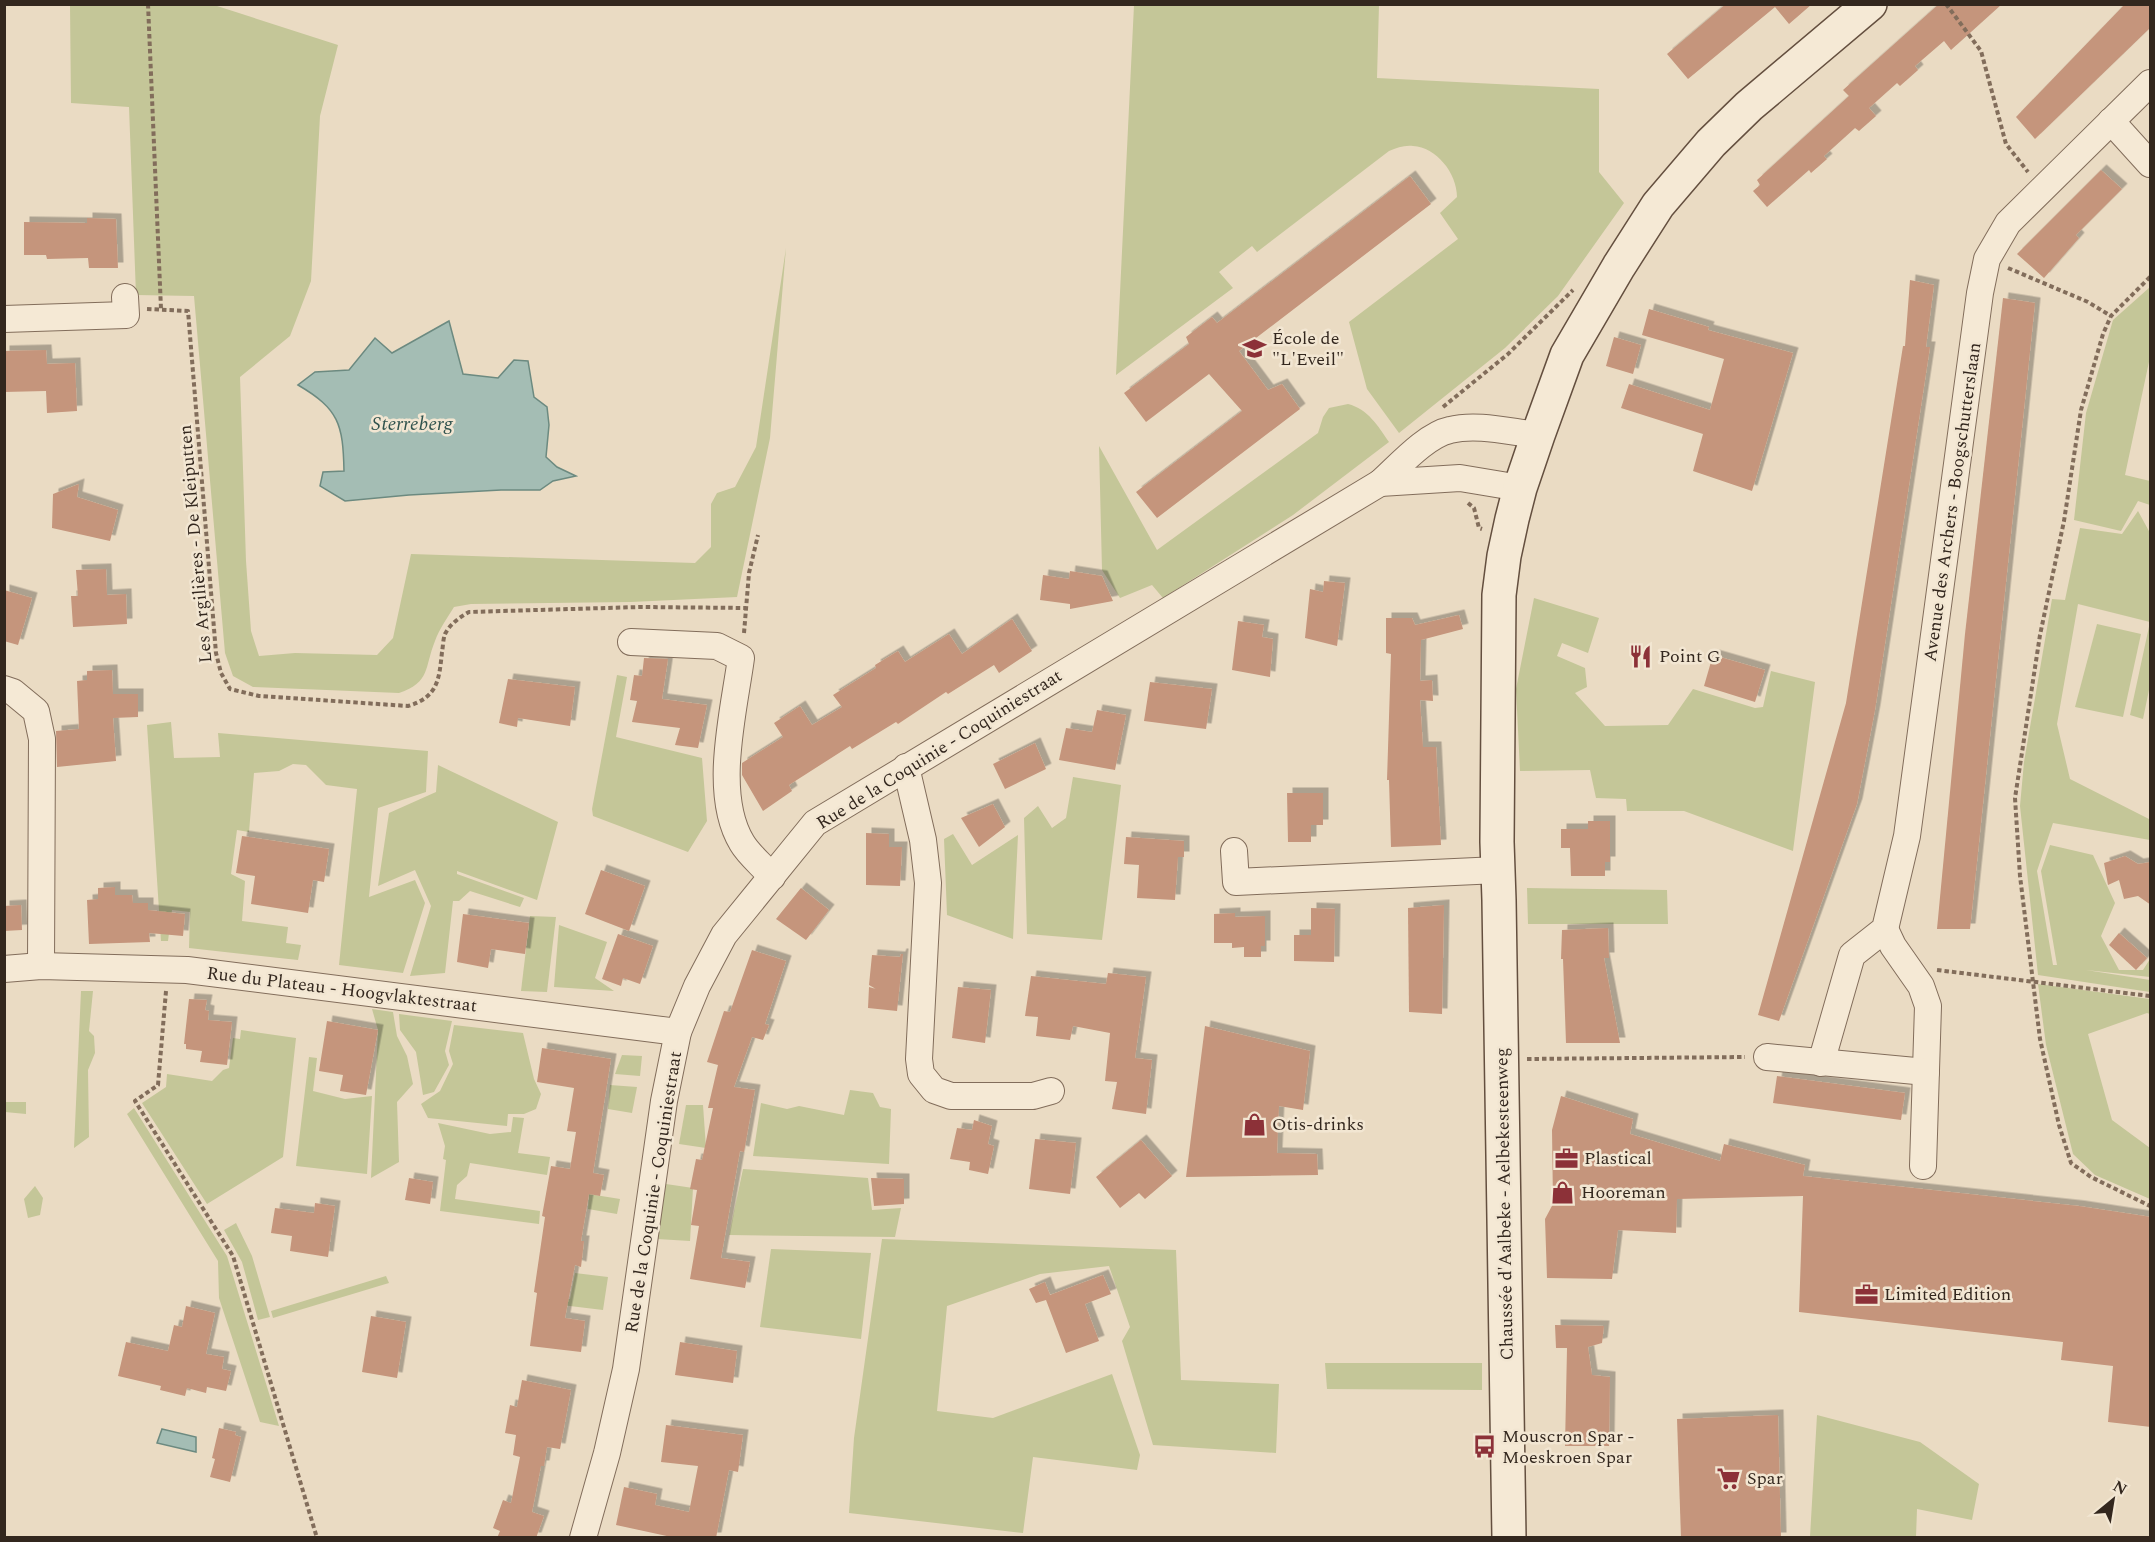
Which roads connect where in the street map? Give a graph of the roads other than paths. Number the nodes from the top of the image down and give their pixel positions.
1 (1870, 4) edge
2 (2151, 83) edge
3 (2111, 121) junction
4 (2151, 164) edge
5 (126, 303) road end
6 (4, 319) edge
7 (1538, 435) junction
8 (1380, 483) junction
9 (1520, 488) junction
10 (631, 642) dead end
11 (4, 689) edge
12 (906, 766) junction
13 (1234, 851) dead end
14 (1498, 870) junction
15 (772, 877) junction
16 (1885, 929) junction
17 (41, 966) junction
18 (4, 969) edge
19 (678, 1032) junction
20 (1767, 1057) road end
21 (1821, 1063) junction
22 (1926, 1072) junction
23 (1051, 1091) dead end
24 (1923, 1166) dead end
25 (584, 1538) edge
26 (1509, 1538) edge

1 - 7 main road, Chaussée d'Aalbeke - Aelbekesteenweg
2 - 3 street, Avenue des Archers - Boogschutterslaan
3 - 4 street
3 - 16 street, Avenue des Archers - Boogschutterslaan
5 - 6 street
7 - 8 street, Rue de la Coquinie - Coquiniestraat
7 - 9 main road, Chaussée d'Aalbeke - Aelbekesteenweg
8 - 9 street, Rue de la Coquinie - Coquiniestraat
8 - 12 street, Rue de la Coquinie - Coquiniestraat
9 - 14 main road, Chaussée d'Aalbeke - Aelbekesteenweg
10 - 15 street
11 - 17 street
12 - 15 street, Rue de la Coquinie - Coquiniestraat
12 - 23 street
13 - 14 street
14 - 26 main road, Chaussée d'Aalbeke - Aelbekesteenweg
15 - 19 street, Rue de la Coquinie - Coquiniestraat
16 - 21 street
16 - 22 street
17 - 18 street, Rue du Plateau - Hoogvlaktestraat
17 - 19 street, Rue du Plateau - Hoogvlaktestraat
19 - 25 street, Rue de la Coquinie - Coquiniestraat
20 - 21 street
21 - 22 street
22 - 24 street

